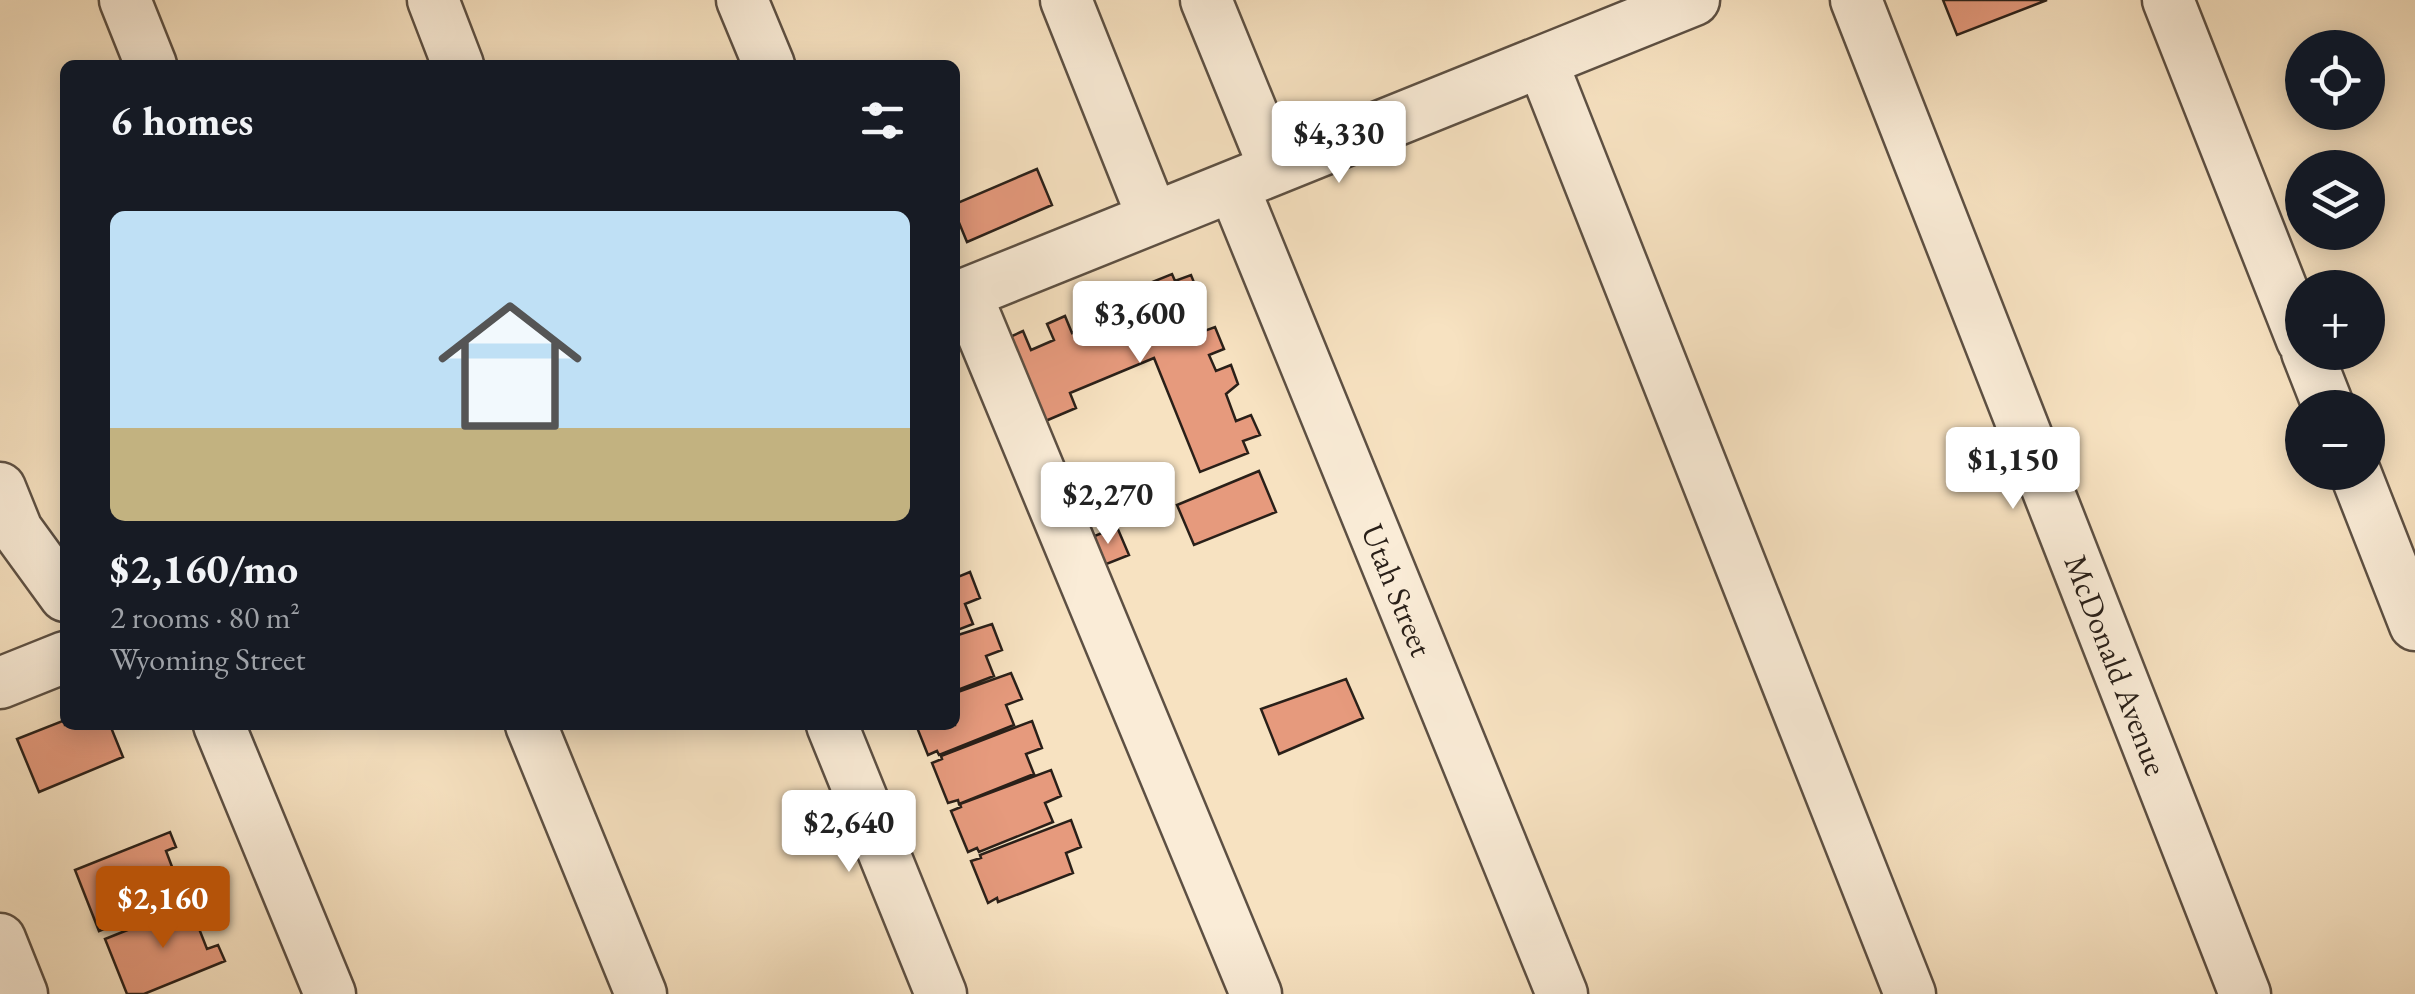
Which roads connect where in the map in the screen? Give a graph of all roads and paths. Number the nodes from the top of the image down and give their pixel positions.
1 (124, 0) edge
2 (432, 0) edge
3 (742, 0) edge
4 (1066, 0) edge
5 (1206, 0) edge
6 (1694, 0) edge
7 (1856, 0) edge
8 (2168, 0) edge
9 (1632, 12) edge
10 (148, 60) edge
11 (456, 60) edge
12 (767, 60) edge
13 (1542, 62) junction
14 (1254, 178) junction
15 (1153, 218) junction
16 (960, 296) edge
17 (2285, 297) edge
18 (0, 488) edge
19 (2362, 490) edge
20 (60, 589) edge
21 (2415, 625) edge
22 (60, 659) edge
23 (0, 683) edge
24 (221, 730) edge
25 (533, 730) edge
26 (834, 730) edge
27 (0, 939) edge
28 (22, 994) edge
29 (330, 994) edge
30 (641, 994) edge
31 (940, 994) edge
32 (1256, 994) edge
33 (1562, 994) edge
34 (1910, 994) edge
35 (2245, 994) edge

1 - 10 street
2 - 11 street
3 - 12 street
4 - 15 street
5 - 14 street, Utah Street
6 - 9 street
7 - 35 street, McDonald Avenue
8 - 17 street
9 - 13 street
13 - 14 street
13 - 34 street
14 - 15 street
14 - 33 street, Utah Street
15 - 16 street
16 - 32 street
18 - 20 street
19 - 21 street
22 - 23 street
24 - 29 street
25 - 30 street
26 - 31 street
27 - 28 street

